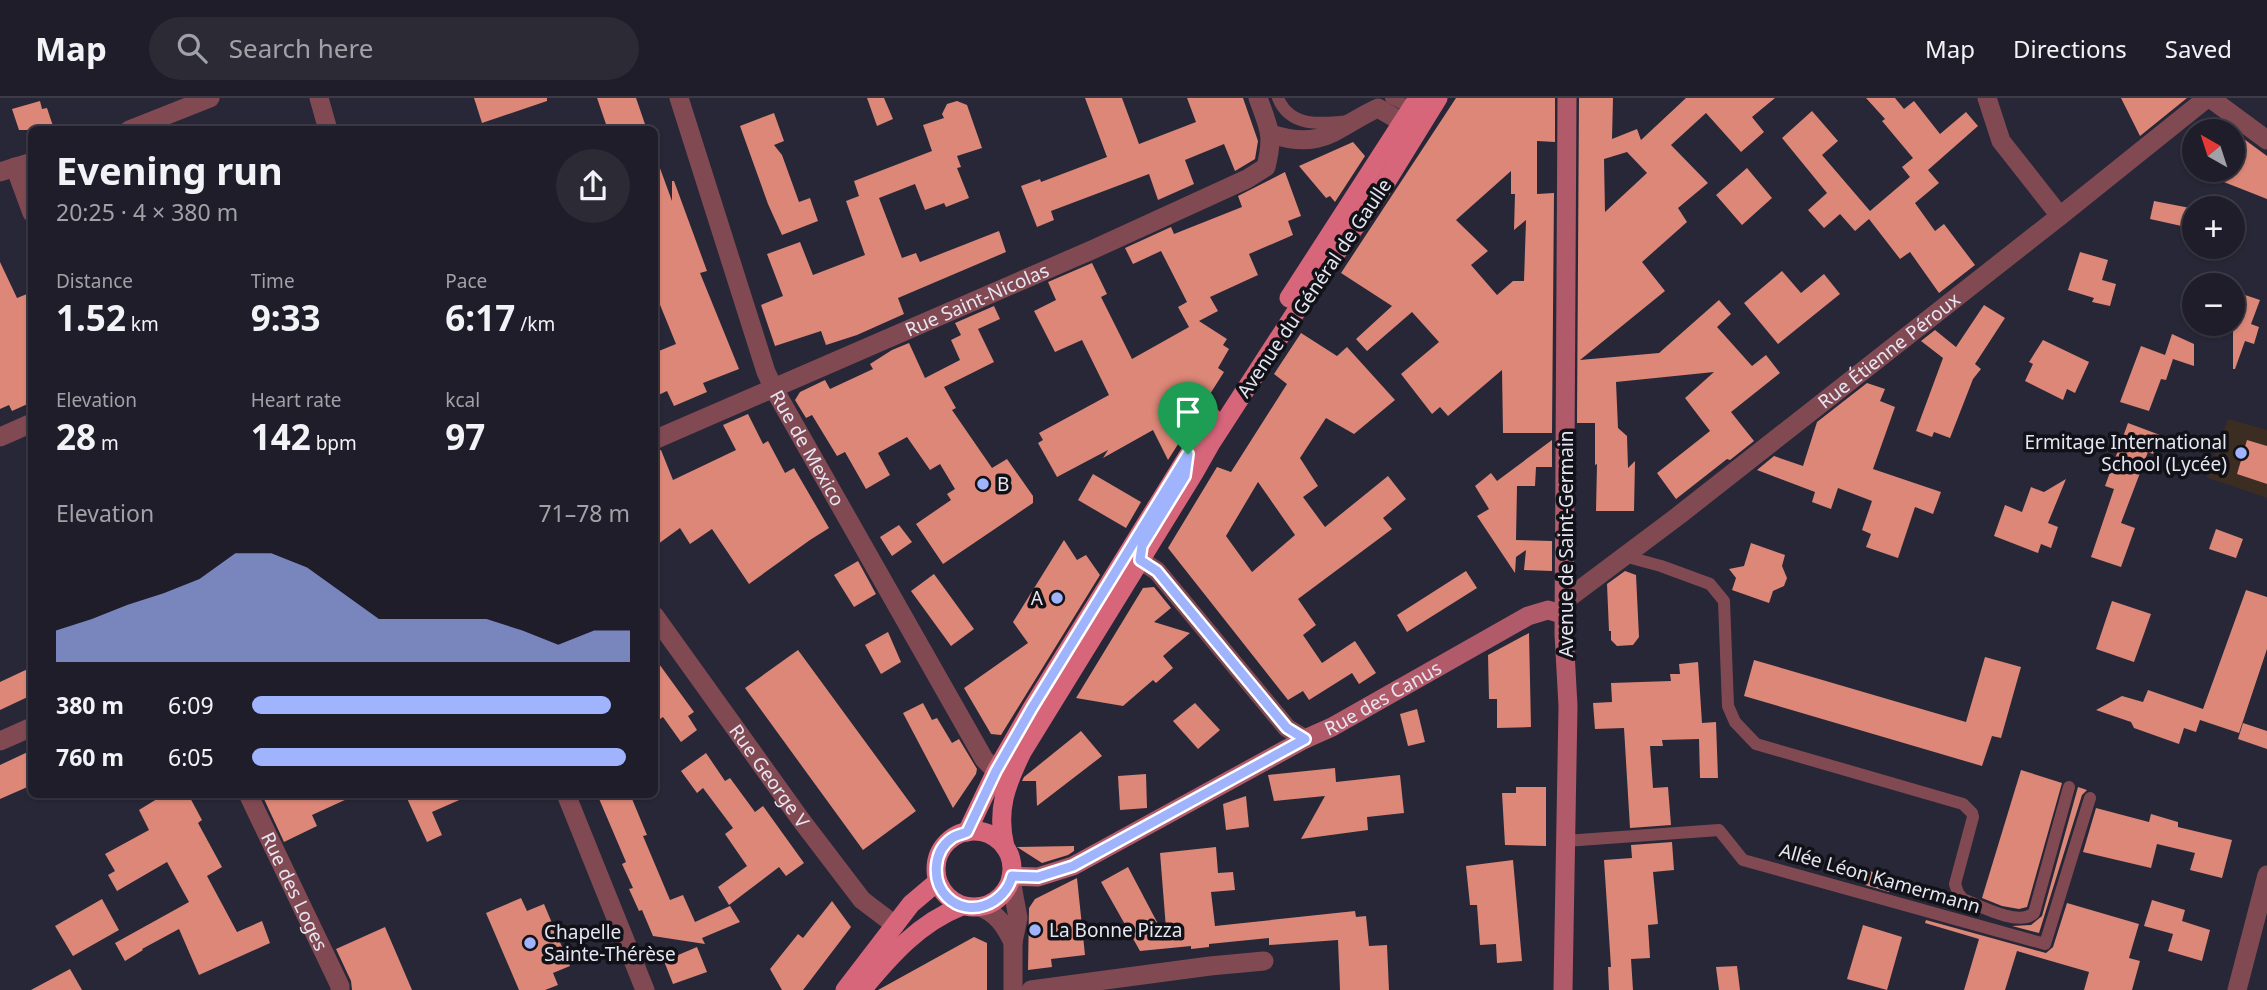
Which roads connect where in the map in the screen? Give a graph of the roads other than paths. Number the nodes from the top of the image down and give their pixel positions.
1 (210, 98) edge
2 (319, 98) edge
3 (679, 98) edge
4 (1258, 98) edge
5 (1278, 98) edge
6 (1391, 98) edge
7 (1429, 98) edge
8 (1438, 98) edge
9 (1567, 98) edge
10 (1987, 98) edge
11 (2208, 98) edge
12 (1409, 106) edge
13 (1352, 120) junction
14 (140, 126) edge
15 (327, 126) edge
16 (1271, 134) junction
17 (2267, 140) edge
18 (15, 167) edge
19 (1386, 183) junction
20 (28, 202) edge
21 (2060, 216) junction
22 (774, 389) junction
23 (28, 425) edge
24 (0, 437) edge
25 (658, 438) edge
26 (1188, 454) junction
27 (1624, 556) junction
28 (1140, 560) junction
29 (1565, 607) junction
30 (658, 621) edge
31 (28, 729) edge
32 (1305, 739) junction
33 (0, 741) edge
34 (996, 771) junction
35 (2068, 787) dead end
36 (250, 798) edge
37 (567, 798) edge
38 (2090, 798) dead end
39 (967, 832) junction
40 (1566, 841) junction
41 (1005, 847) junction
42 (2267, 875) edge
43 (1011, 878) junction
44 (937, 882) junction
45 (971, 907) junction
46 (2262, 912) edge
47 (895, 925) junction
48 (1013, 942) junction
49 (1264, 961) dead end
50 (340, 990) edge
51 (645, 990) edge
52 (845, 990) edge
53 (862, 990) edge
54 (1013, 990) edge
55 (1031, 990) edge
56 (1563, 990) edge
57 (2237, 990) edge

1 - 14 street
2 - 15 street
3 - 22 street, Rue de Mexico
4 - 16 street
5 - 13 lane
6 - 12 lane
7 - 12 lane
8 - 19 main road, Avenue du Général de Gaulle
9 - 29 main road, Avenue de Saint-Germain
10 - 21 street
11 - 17 street
11 - 21 street, Rue Étienne Péroux
12 - 13 street
12 - 19 street
12 - 26 main road, Avenue du Général de Gaulle
13 - 16 street
16 - 22 street, Rue Saint-Nicolas
18 - 20 street
19 - 28 main road, Avenue du Général de Gaulle
21 - 27 street, Rue Étienne Péroux
22 - 25 street, Rue Saint-Nicolas
22 - 34 street, Rue de Mexico
23 - 24 street
26 - 28 street
26 - 34 main road, Avenue du Général de Gaulle
27 - 29 street, Rue Étienne Péroux
27 - 35 lane
28 - 32 street
28 - 41 main road, Avenue du Général de Gaulle
29 - 32 main road, Rue des Canus
29 - 40 main road, Avenue de Saint-Germain
30 - 47 street, Rue George V
31 - 33 street
32 - 43 main road, Rue des Canus
34 - 39 main road, Avenue du Général de Gaulle
36 - 50 street, Rue des Loges
37 - 51 street
38 - 40 lane, Allée Léon Kamermann
39 - 41 main road
39 - 44 main road
40 - 56 main road, Avenue de Saint-Germain
41 - 43 main road
42 - 46 street
43 - 45 main road
43 - 48 street
44 - 45 main road
44 - 47 main road
45 - 48 street
45 - 53 main road
46 - 57 street
47 - 52 main road
48 - 54 street
49 - 55 street

